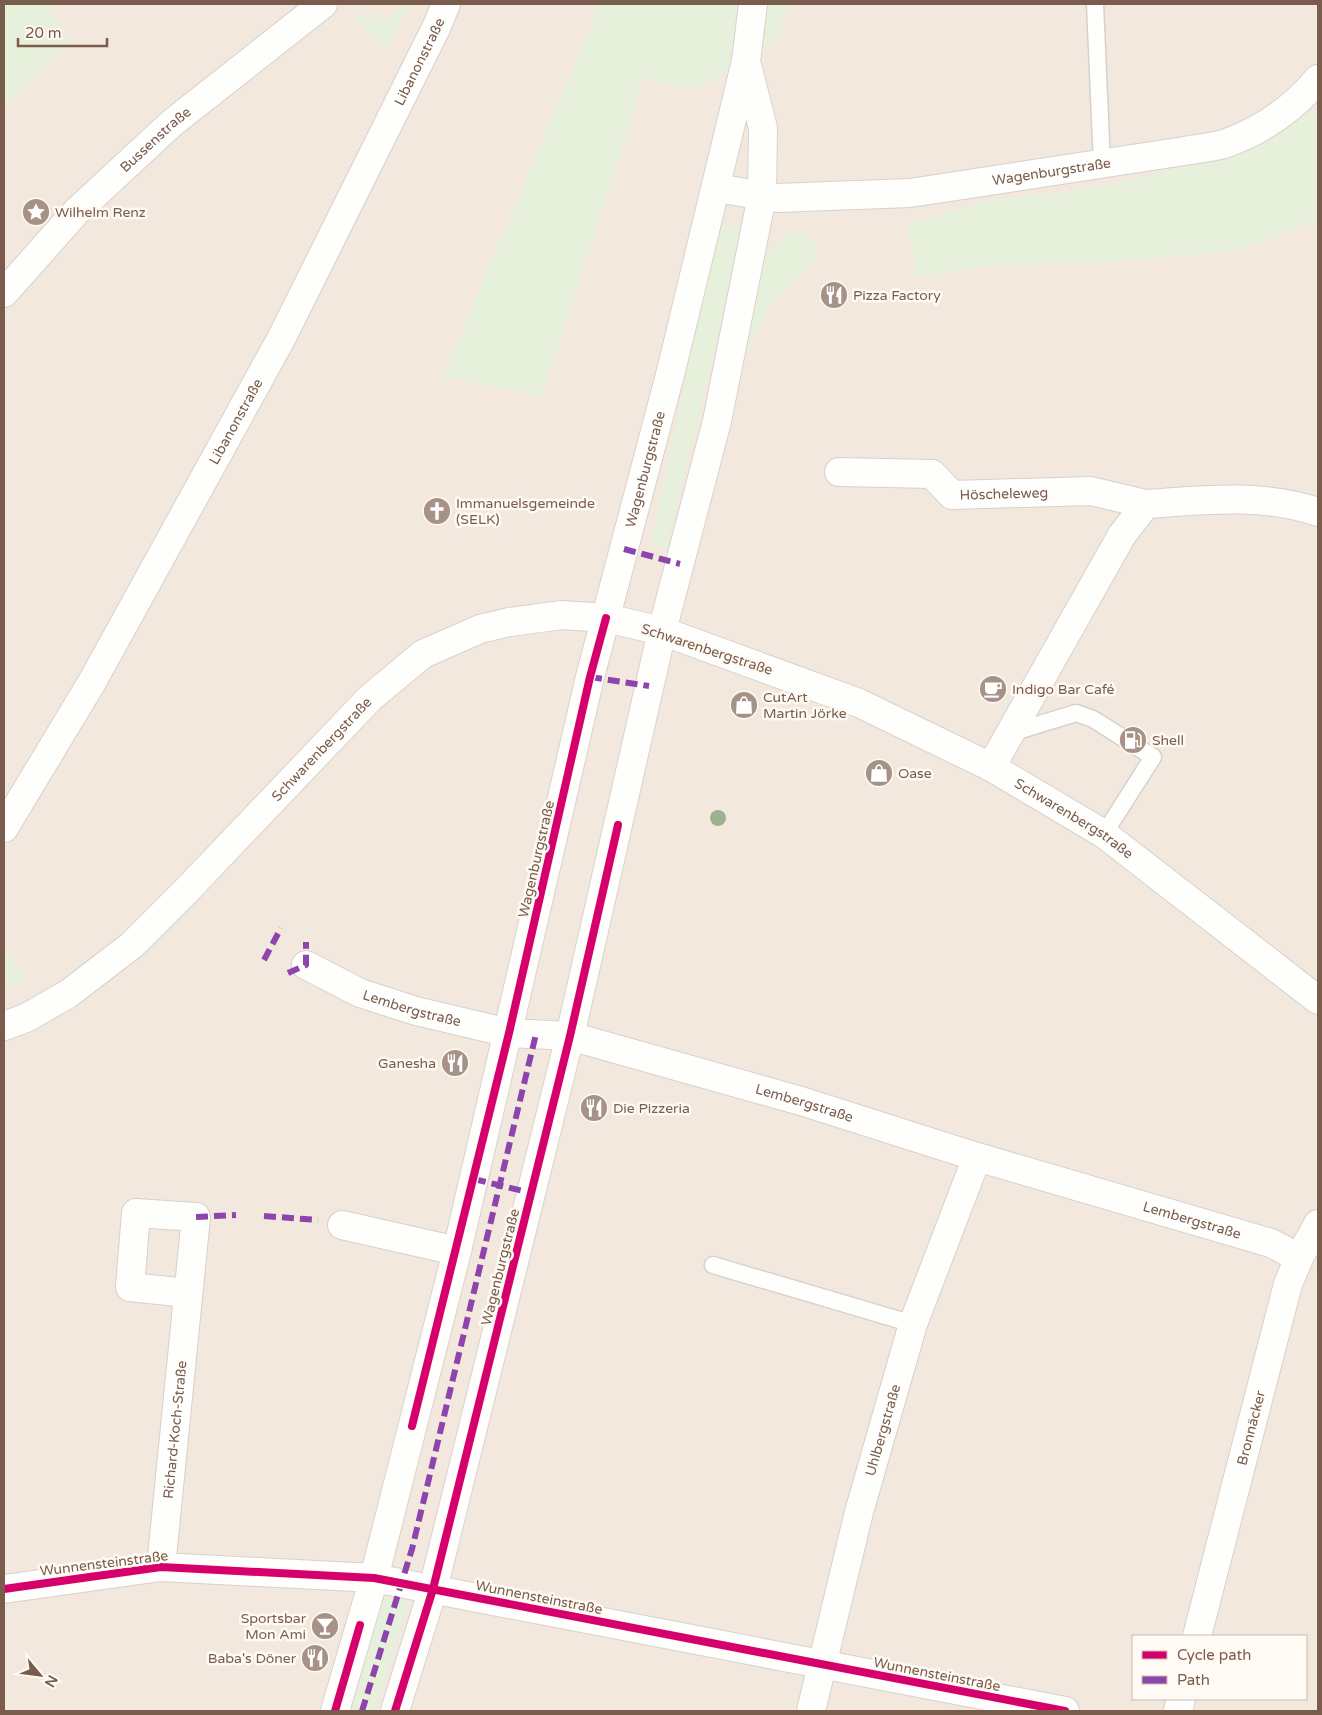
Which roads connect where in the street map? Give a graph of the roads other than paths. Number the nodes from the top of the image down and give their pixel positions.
1 (323, 4) edge
2 (446, 4) edge
3 (753, 4) edge
4 (1095, 4) edge
5 (746, 62) junction
6 (1318, 79) edge
7 (1102, 164) junction
8 (716, 188) junction
9 (762, 196) junction
10 (4, 293) edge
11 (839, 472) dead end
12 (1146, 504) junction
13 (1318, 512) edge
14 (606, 618) junction
15 (662, 631) junction
16 (1011, 733) junction
17 (991, 767) junction
18 (4, 828) edge
19 (1104, 834) junction
20 (306, 965) dead end
21 (1318, 1000) edge
22 (4, 1026) edge
23 (509, 1033) junction
24 (570, 1036) junction
25 (977, 1157) junction
26 (1318, 1224) edge
27 (342, 1225) dead end
28 (456, 1252) junction
29 (1299, 1258) junction
30 (713, 1265) dead end
31 (187, 1293) dead end
32 (913, 1324) junction
33 (162, 1567) junction
34 (374, 1578) junction
35 (4, 1589) edge
36 (433, 1589) junction
37 (1197, 1635) edge
38 (821, 1664) junction
39 (335, 1711) edge
40 (395, 1711) edge
41 (811, 1711) edge
42 (1065, 1711) edge

1 - 10 street, Bussenstraße
2 - 18 street, Libanonstraße
3 - 5 street, Wagenburgstraße
4 - 7 lane
5 - 8 street, Wagenburgstraße
5 - 9 street, Wagenburgstraße
6 - 7 street, Wagenburgstraße
7 - 9 street, Wagenburgstraße
8 - 9 street, Wagenburgstraße
8 - 14 street, Wagenburgstraße
9 - 15 street, Wagenburgstraße
11 - 12 street, Höscheleweg
12 - 13 street, Höscheleweg
12 - 16 street
14 - 15 street, Schwarenbergstraße
14 - 22 street, Schwarenbergstraße
14 - 23 street, Wagenburgstraße
15 - 17 street, Schwarenbergstraße
15 - 24 street, Wagenburgstraße
16 - 17 street
16 - 19 lane
17 - 19 street, Schwarenbergstraße
19 - 21 street, Schwarenbergstraße
20 - 23 street, Lembergstraße
23 - 24 street, Lembergstraße
23 - 28 street, Wagenburgstraße
24 - 25 street, Lembergstraße
24 - 36 street, Wagenburgstraße
25 - 29 street, Lembergstraße
25 - 32 street, Uhlbergstraße
26 - 29 street, Bronnäcker
27 - 28 street
28 - 34 street, Wagenburgstraße
29 - 37 street, Bronnäcker
30 - 32 lane
31 - 33 street, Richard-Koch-Straße
32 - 38 street, Uhlbergstraße
33 - 34 street, Wunnensteinstraße
33 - 35 street, Wunnensteinstraße
34 - 36 street, Wunnensteinstraße
34 - 39 street, Wagenburgstraße
36 - 38 street, Wunnensteinstraße
36 - 40 street, Wagenburgstraße
38 - 41 street, Uhlbergstraße
38 - 42 street, Wunnensteinstraße

